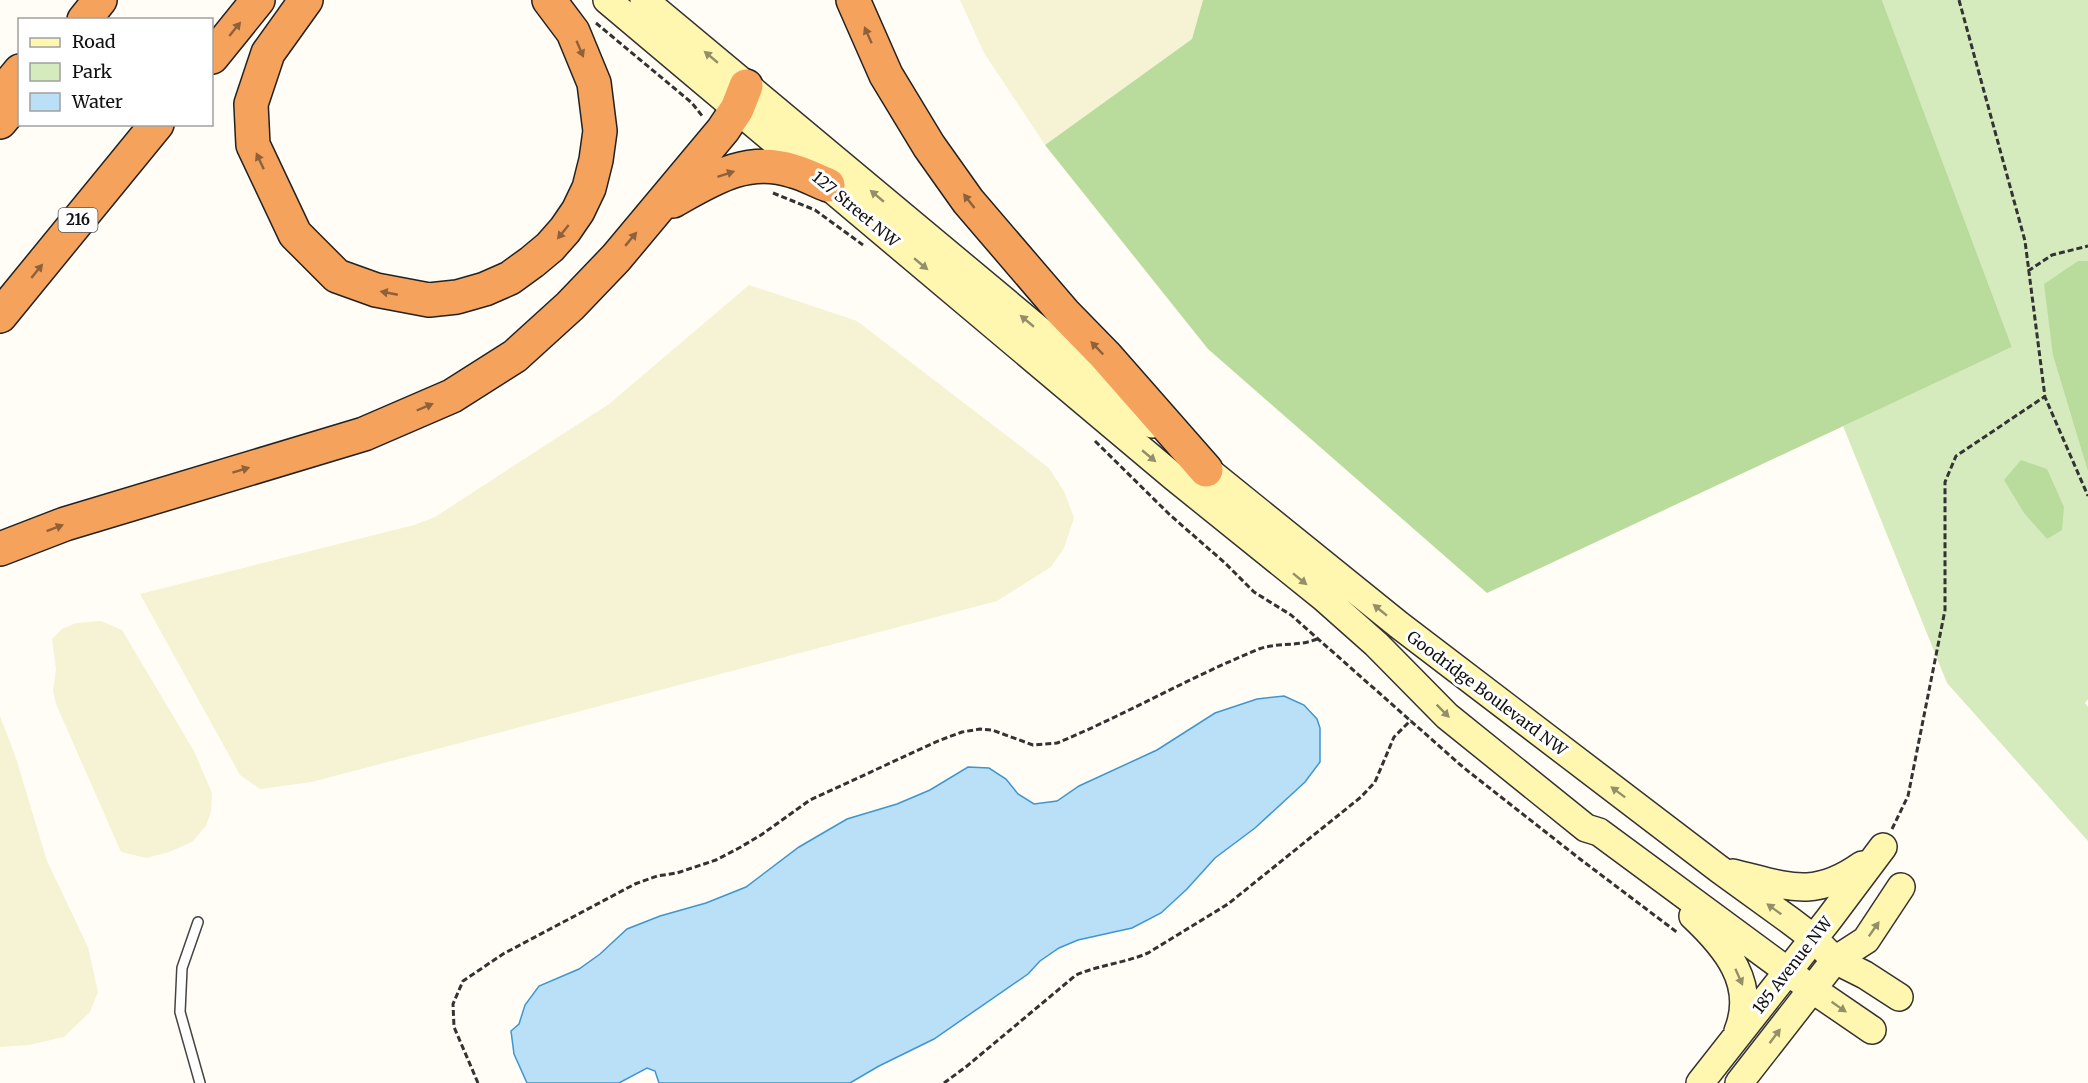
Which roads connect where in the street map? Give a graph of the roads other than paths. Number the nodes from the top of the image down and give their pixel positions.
1 (75, 0) edge
2 (100, 0) edge
3 (258, 0) edge
4 (306, 0) edge
5 (549, 0) edge
6 (607, 0) edge
7 (644, 0) edge
8 (853, 0) edge
9 (62, 18) edge
10 (86, 18) edge
11 (213, 56) edge
12 (18, 72) edge
13 (0, 95) edge
14 (18, 100) edge
15 (735, 108) junction
16 (0, 122) edge
17 (155, 126) edge
18 (828, 185) junction
19 (656, 210) junction
20 (0, 316) edge
21 (1088, 372) joint
22 (1096, 426) joint
23 (1206, 470) junction
24 (0, 549) edge
25 (1586, 828) junction
26 (1719, 869) junction
27 (1901, 887) dead end
28 (198, 922) dead end
29 (1813, 938) junction
30 (1835, 960) junction
31 (1788, 970) junction
32 (1811, 988) junction
33 (1899, 997) dead end
34 (1872, 1030) dead end
35 (1733, 1042) junction
36 (200, 1083) edge
37 (1700, 1083) edge
38 (1739, 1083) edge

1 - 9 highway
2 - 10 highway
11 -> 3 highway
5 -> 4 highway
6 - 15 main road, 127 Street NW
15 -> 7 main road, 127 Street NW
23 -> 8 highway
12 - 13 highway
14 - 16 highway
15 - 18 main road, 127 Street NW
15 - 19 highway
21 -> 15 main road, 127 Street NW
20 -> 17 highway, 216
19 -> 18 highway
18 -> 22 main road, 127 Street NW
24 -> 19 highway
21 - 23 main road, Goodridge Boulevard NW
22 -> 25 main road, Goodridge Boulevard NW
26 -> 23 main road, Goodridge Boulevard NW
25 - 31 main road, Goodridge Boulevard NW
25 -> 35 main road
29 -> 26 main road, Goodridge Boulevard NW
26 - 29 main road, 185 Avenue NW
30 -> 27 main road, 185 Avenue NW
28 - 36 lane
29 - 30 main road, Goodridge Boulevard NW
29 - 31 main road, 185 Avenue NW
30 - 32 main road, 185 Avenue NW
30 - 33 main road, Goodridge Boulevard NW
31 - 32 main road, Goodridge Boulevard NW
31 - 35 main road, 185 Avenue NW
32 -> 34 main road, Goodridge Boulevard NW
38 -> 32 main road, 185 Avenue NW
35 - 37 main road, 185 Avenue NW

